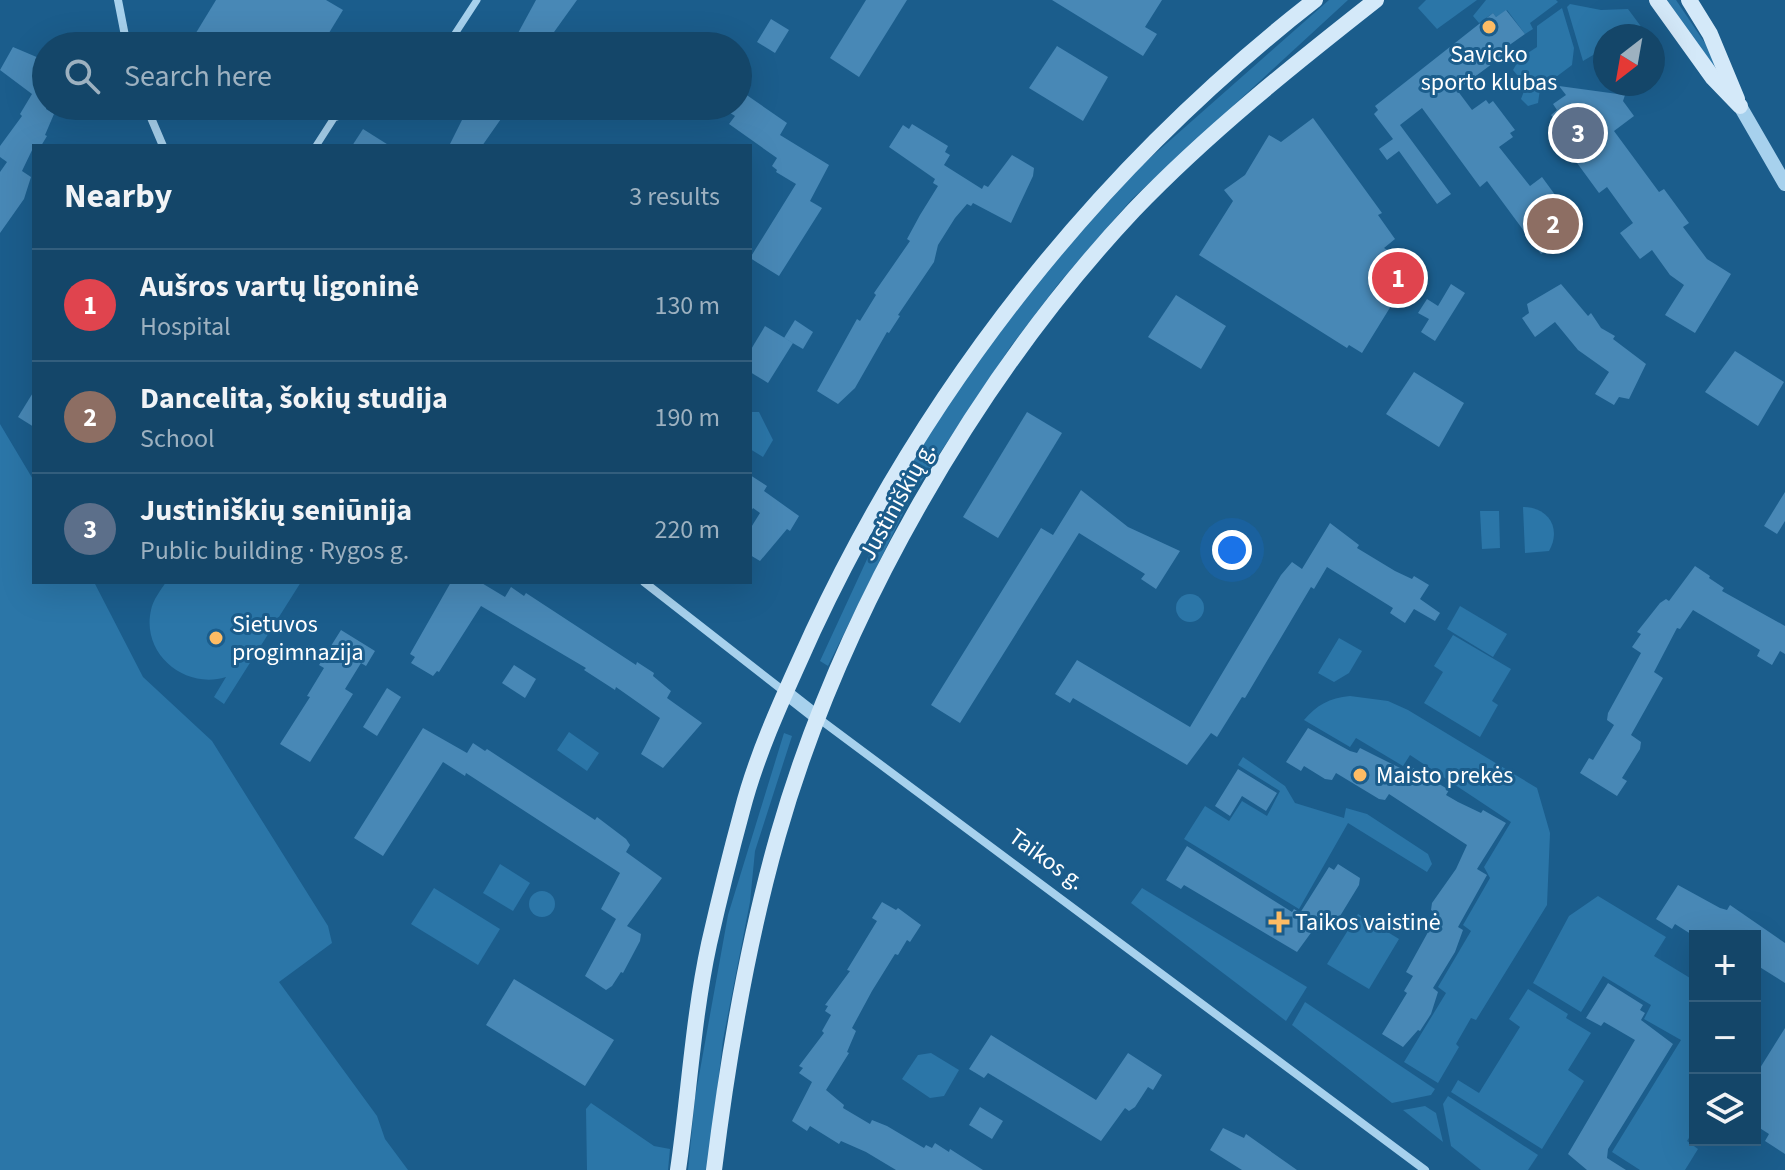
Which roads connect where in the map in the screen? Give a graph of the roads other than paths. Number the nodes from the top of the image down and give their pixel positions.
1 (118, 0) edge
2 (477, 0) edge
3 (1315, 0) edge
4 (1376, 0) edge
5 (1657, 0) edge
6 (1689, 0) edge
7 (124, 32) edge
8 (456, 32) edge
9 (1740, 106) junction
10 (152, 120) edge
11 (333, 120) edge
12 (162, 144) edge
13 (317, 144) edge
14 (1785, 184) edge
15 (647, 584) edge
16 (785, 692) junction
17 (817, 717) junction
18 (678, 1170) edge
19 (714, 1170) edge
20 (1425, 1170) edge

1 - 7 street
2 - 8 street
3 - 16 main road, Justiniškių g.
4 - 17 main road, Justiniškių g.
5 - 9 main road
6 - 9 main road
9 - 14 street
10 - 12 street
11 - 13 street
15 - 16 street, Taikos g.
16 - 17 street, Taikos g.
16 - 18 main road, Justiniškių g.
17 - 19 main road, Justiniškių g.
17 - 20 street, Taikos g.

